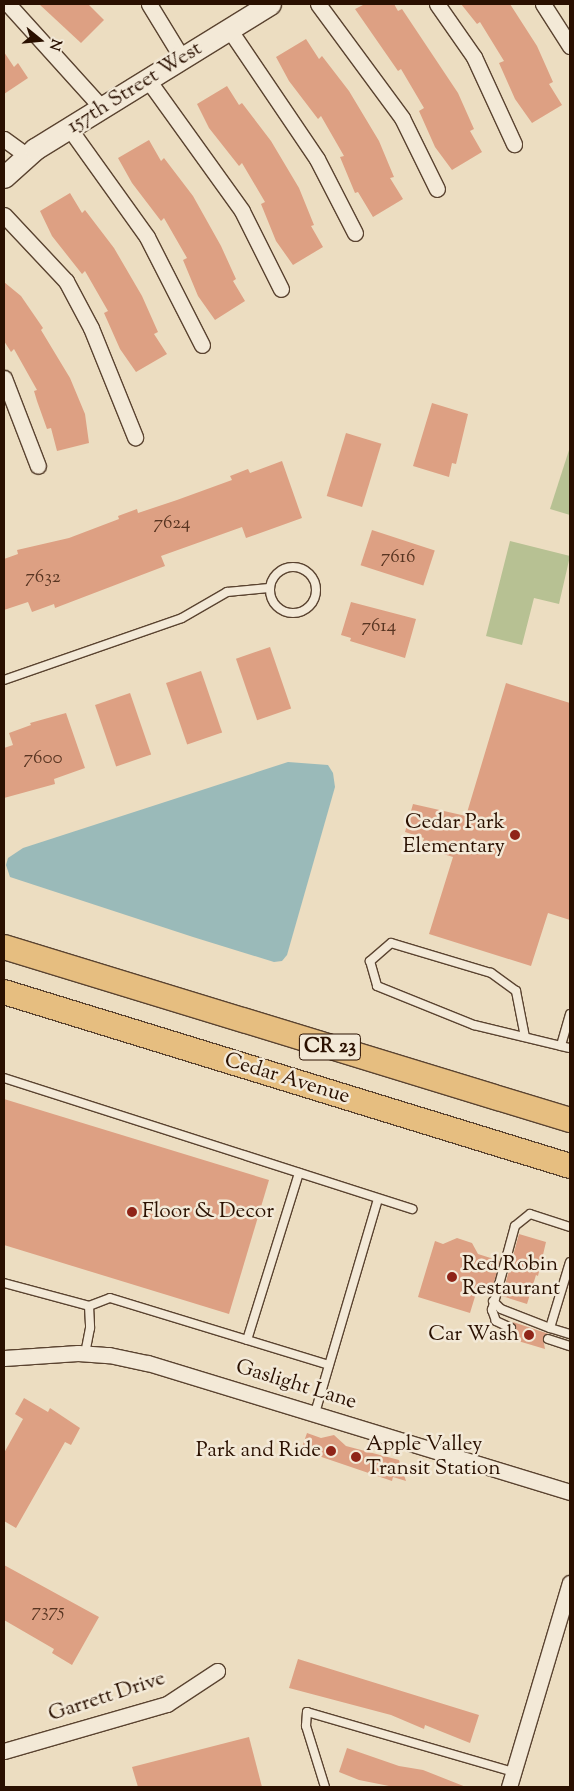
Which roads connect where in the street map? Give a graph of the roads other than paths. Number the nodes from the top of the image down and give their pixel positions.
1 (8, 4) edge
2 (149, 4) edge
3 (270, 4) edge
4 (318, 4) edge
5 (437, 4) edge
6 (544, 4) edge
7 (229, 29) junction
8 (570, 46) edge
9 (182, 58) junction
10 (148, 80) junction
11 (102, 108) junction
12 (70, 128) junction
13 (4, 139) edge
14 (514, 144) dead end
15 (27, 156) junction
16 (4, 177) edge
17 (437, 189) dead end
18 (4, 215) edge
19 (356, 234) dead end
20 (281, 289) dead end
21 (202, 345) dead end
22 (4, 378) edge
23 (135, 437) dead end
24 (38, 466) dead end
25 (269, 588) junction
26 (4, 680) edge
27 (4, 947) edge
28 (4, 992) edge
29 (570, 1014) edge
30 (524, 1037) junction
31 (561, 1046) junction
32 (570, 1048) edge
33 (4, 1078) edge
34 (570, 1120) edge
35 (509, 1147) junction
36 (570, 1156) edge
37 (570, 1166) edge
38 (299, 1173) junction
39 (378, 1199) junction
40 (413, 1208) dead end
41 (570, 1227) edge
42 (570, 1262) edge
43 (4, 1283) edge
44 (493, 1302) junction
45 (89, 1306) junction
46 (511, 1328) dead end
47 (550, 1328) junction
48 (570, 1334) edge
49 (548, 1339) dead end
50 (247, 1340) junction
51 (570, 1346) edge
52 (85, 1354) junction
53 (4, 1358) edge
54 (329, 1365) junction
55 (315, 1413) junction
56 (570, 1492) edge
57 (570, 1583) edge
58 (217, 1671) dead end
59 (4, 1751) edge
60 (513, 1772) junction
61 (324, 1787) edge
62 (508, 1787) edge

1 - 11 street
2 - 9 street
3 - 7 street, 157th Street West
4 - 17 street
5 - 14 street
6 - 8 street
7 - 9 street, 157th Street West
7 - 19 street
9 - 10 street, 157th Street West
10 - 11 street, 157th Street West
10 - 20 street
11 - 12 street, 157th Street West
12 - 15 street, 157th Street West
12 - 21 street
13 - 15 street
15 - 16 street, 157th Street West
18 - 23 street
22 - 24 street
25 - 25 lane
25 - 26 lane
27 - 34 main road, Cedar Avenue / CR 23
28 - 35 main road, Cedar Avenue / CR 23
29 - 31 lane
30 - 30 lane
30 - 31 lane
31 - 32 lane
33 - 38 lane
35 - 36 main road
35 - 37 main road, Cedar Avenue / CR 23
38 - 39 lane
38 - 50 lane
39 - 40 lane
39 - 54 lane
41 - 44 lane
42 - 47 lane
43 - 45 lane
44 - 46 lane
44 - 47 lane
45 - 50 lane
45 - 52 lane
47 - 48 lane
49 - 51 lane
50 - 54 lane
52 - 53 street, Gaslight Lane
52 - 55 street, Gaslight Lane
54 - 55 lane
55 - 56 street, Gaslight Lane
57 - 60 street
58 - 59 street, Garrett Drive
60 - 61 lane
60 - 62 street

